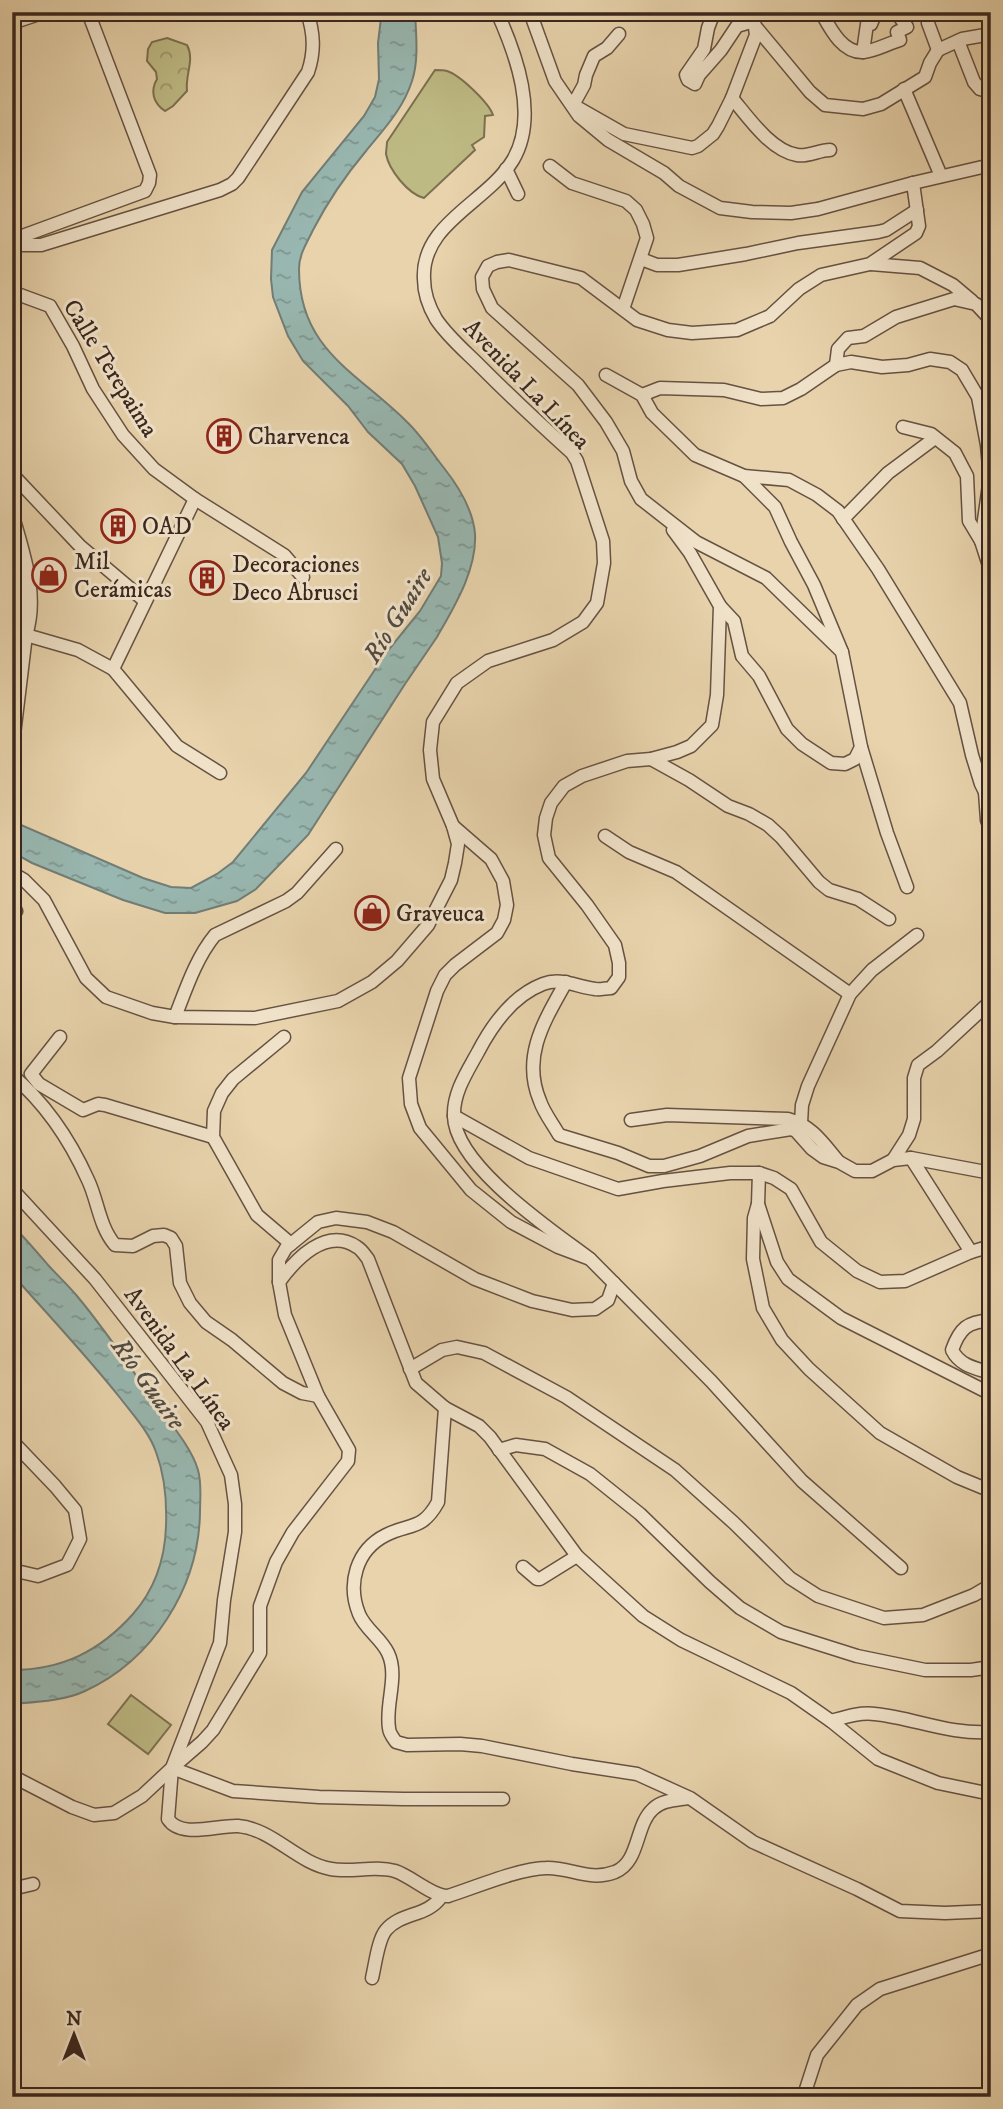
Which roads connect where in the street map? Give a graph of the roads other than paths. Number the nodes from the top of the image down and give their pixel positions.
1 (45, 12) edge
2 (88, 12) edge
3 (307, 12) edge
4 (497, 12) edge
5 (530, 12) edge
6 (714, 12) edge
7 (821, 12) edge
8 (876, 12) edge
9 (899, 12) edge
10 (928, 18) edge
11 (12, 23) edge
12 (755, 26) junction
13 (907, 27) junction
14 (620, 34) dead end
15 (991, 34) edge
16 (958, 41) junction
17 (938, 50) junction
18 (863, 52) junction
19 (904, 89) junction
20 (991, 92) edge
21 (732, 98) junction
22 (573, 105) junction
23 (830, 150) dead end
24 (991, 165) edge
25 (550, 166) dead end
26 (506, 169) junction
27 (941, 176) junction
28 (913, 183) junction
29 (518, 194) dead end
30 (917, 210) junction
31 (12, 218) edge
32 (15, 244) edge
33 (641, 259) junction
34 (870, 264) junction
35 (12, 292) edge
36 (976, 304) junction
37 (623, 309) junction
38 (991, 320) edge
39 (836, 365) junction
40 (607, 375) dead end
41 (642, 395) junction
42 (903, 427) dead end
43 (935, 438) junction
44 (12, 474) edge
45 (744, 477) junction
46 (195, 499) junction
47 (12, 513) edge
48 (663, 516) junction
49 (843, 519) junction
50 (991, 523) edge
51 (981, 541) junction
52 (12, 561) edge
53 (991, 572) edge
54 (303, 577) dead end
55 (145, 601) junction
56 (720, 606) junction
57 (12, 633) edge
58 (26, 635) junction
59 (842, 652) junction
60 (113, 669) junction
61 (861, 747) junction
62 (12, 751) edge
63 (651, 759) junction
64 (220, 773) dead end
65 (988, 794) edge
66 (453, 825) junction
67 (991, 831) edge
68 (605, 836) dead end
69 (336, 849) dead end
70 (12, 873) edge
71 (907, 887) dead end
72 (12, 904) edge
73 (12, 916) edge
74 (889, 919) dead end
75 (917, 935) dead end
76 (566, 982) junction
77 (850, 994) junction
78 (991, 1001) edge
79 (175, 1017) junction
80 (60, 1037) dead end
81 (284, 1037) dead end
82 (12, 1075) edge
83 (454, 1116) junction
84 (631, 1120) dead end
85 (801, 1123) junction
86 (213, 1137) junction
87 (911, 1158) junction
88 (893, 1160) junction
89 (839, 1162) junction
90 (759, 1173) junction
91 (991, 1173) edge
92 (12, 1189) edge
93 (758, 1204) junction
94 (291, 1244) junction
95 (991, 1246) edge
96 (971, 1252) junction
97 (590, 1259) junction
98 (279, 1282) junction
99 (614, 1283) junction
100 (991, 1320) edge
101 (410, 1369) junction
102 (991, 1373) edge
103 (991, 1394) edge
104 (318, 1396) junction
105 (445, 1408) junction
106 (12, 1441) edge
107 (499, 1450) junction
108 (991, 1491) edge
109 (577, 1556) junction
110 (523, 1567) dead end
111 (901, 1569) dead end
112 (12, 1570) edge
113 (991, 1585) edge
114 (991, 1667) edge
115 (831, 1721) junction
116 (991, 1732) edge
117 (172, 1768) junction
118 (12, 1776) edge
119 (991, 1794) edge
120 (690, 1798) junction
121 (503, 1799) dead end
122 (33, 1884) dead end
123 (12, 1889) edge
124 (441, 1897) junction
125 (991, 1912) edge
126 (991, 1954) edge
127 (372, 1978) dead end
128 (808, 2097) edge

1 - 11 street
2 - 32 street
3 - 32 street
4 - 26 street, Avenida La Línea
5 - 22 street
6 - 12 street
7 - 18 street
8 - 18 street
9 - 13 street
10 - 13 street
10 - 17 street
12 - 19 street
12 - 21 street
13 - 18 street
14 - 22 street
15 - 16 street
16 - 17 street
16 - 20 street
17 - 19 street
19 - 27 street
21 - 22 street
21 - 23 street
22 - 28 street
24 - 27 street
25 - 33 street
26 - 29 street
26 - 66 street, Avenida La Línea
27 - 28 street
28 - 30 street
30 - 33 street
30 - 34 street
31 - 32 street
33 - 37 street
34 - 36 street
34 - 37 street
35 - 46 street, Calle Terepaima
36 - 38 street
36 - 39 street
37 - 48 street
39 - 41 street
39 - 51 street
40 - 41 street
41 - 45 street
42 - 43 street
43 - 49 street
43 - 51 street
44 - 55 street
45 - 49 street
45 - 59 street
46 - 54 street, Calle Terepaima
46 - 55 street
47 - 58 street
48 - 56 street
48 - 59 street
49 - 65 street
50 - 51 street
51 - 53 street
52 - 58 street
55 - 60 street
56 - 61 street
56 - 63 street
57 - 58 street
58 - 60 street
58 - 62 street
59 - 61 street
60 - 64 street
61 - 71 street
63 - 74 street
63 - 76 street
65 - 67 street
66 - 79 street, Avenida La Línea
66 - 97 street
68 - 77 street
69 - 79 street
70 - 79 street, Avenida La Línea
72 - 73 street
75 - 77 street
76 - 83 street
76 - 89 street
77 - 85 street
78 - 88 street
80 - 86 street
81 - 86 street
82 - 104 street
83 - 90 street
83 - 97 street
84 - 85 street
85 - 89 street
86 - 94 street
87 - 88 street
87 - 91 street
87 - 96 street
88 - 89 street
90 - 93 street
90 - 96 street
92 - 117 street, Avenida La Línea
93 - 103 street
93 - 108 street
94 - 98 street
94 - 99 street
95 - 96 street
97 - 99 street
98 - 101 street
98 - 104 street
99 - 111 street
100 - 102 street
101 - 105 street
101 - 113 street
104 - 117 street
105 - 107 street
105 - 120 street
106 - 112 street
107 - 109 street
107 - 114 street
109 - 110 street
109 - 115 street
115 - 116 street
115 - 119 street
117 - 118 street, Avenida La Línea
117 - 121 street
117 - 124 street
120 - 124 street
120 - 125 street
122 - 123 street
124 - 127 street
126 - 128 street

